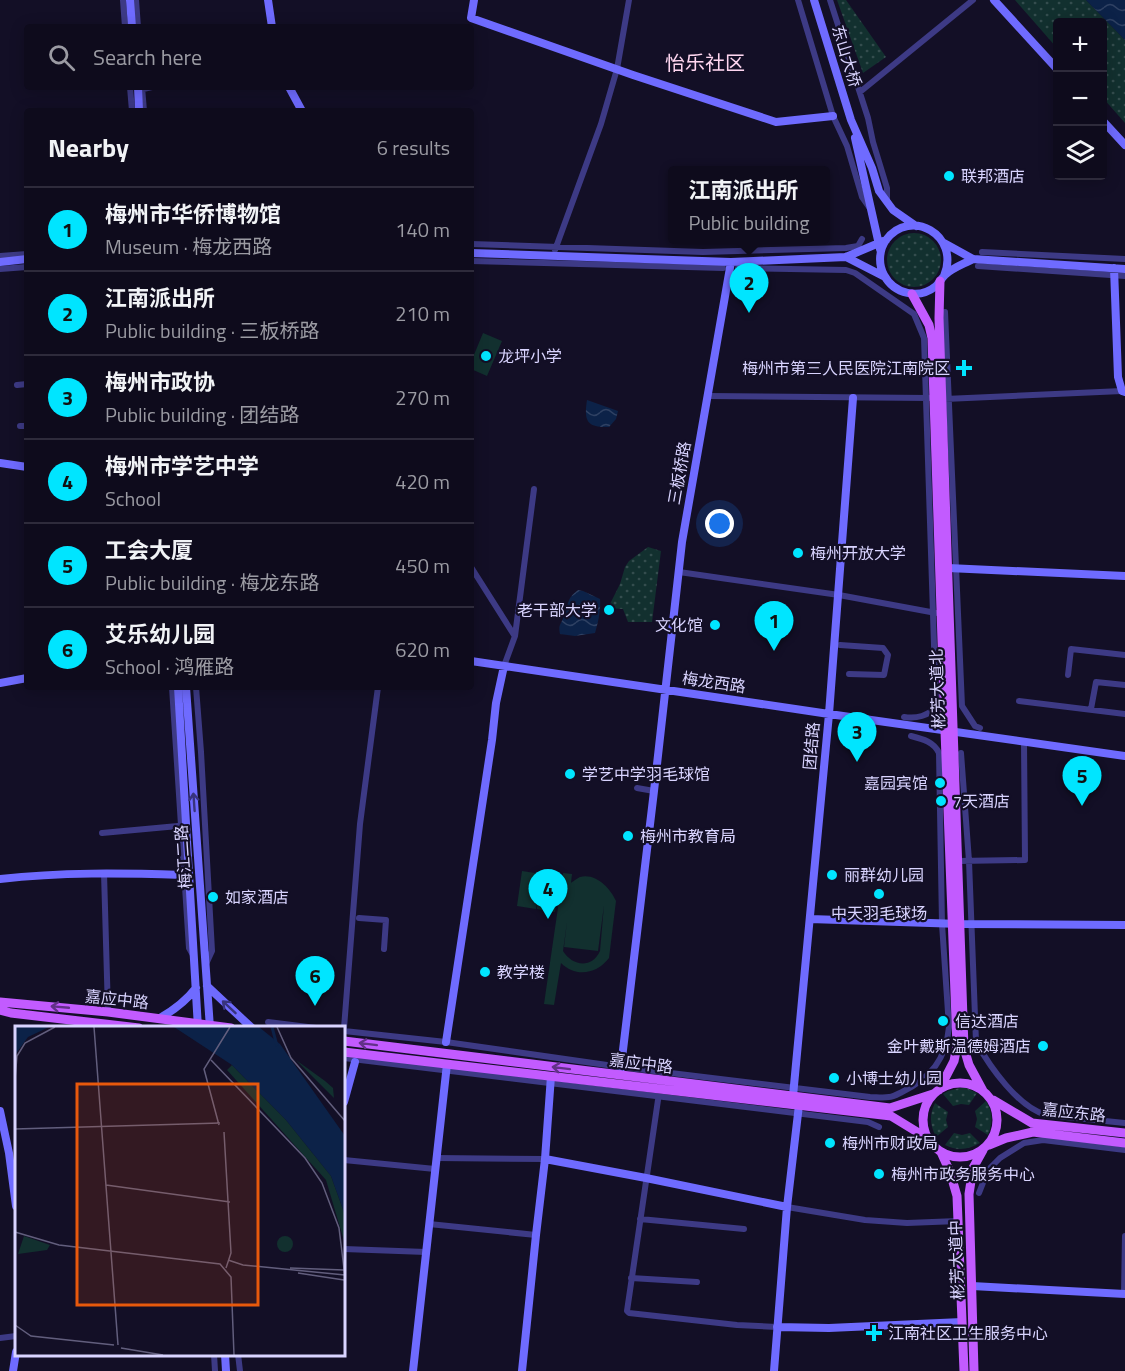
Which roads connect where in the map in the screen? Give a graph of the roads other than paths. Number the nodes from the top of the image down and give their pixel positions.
1 (123, 0) edge
2 (130, 0) edge
3 (136, 0) edge
4 (268, 0) edge
5 (474, 0) edge
6 (629, 0) edge
7 (798, 0) edge
8 (814, 0) edge
9 (830, 0) edge
10 (973, 0) edge
11 (994, 0) edge
12 (125, 24) edge
13 (132, 24) edge
14 (138, 24) edge
15 (272, 24) edge
16 (1053, 65) edge
17 (617, 69) junction
18 (137, 90) edge
19 (138, 90) edge
20 (139, 90) edge
21 (291, 90) edge
22 (860, 92) junction
23 (133, 108) edge
24 (139, 108) edge
25 (143, 108) edge
26 (300, 108) edge
27 (833, 116) junction
28 (851, 120) junction
29 (1107, 125) edge
30 (1125, 145) edge
31 (887, 202) junction
32 (871, 210) junction
33 (916, 226) junction
34 (862, 239) dead end
35 (944, 243) junction
36 (474, 244) edge
37 (882, 245) junction
38 (556, 247) junction
39 (982, 252) dead end
40 (24, 254) edge
41 (474, 254) edge
42 (0, 256) edge
43 (552, 256) junction
44 (846, 258) junction
45 (24, 259) edge
46 (1125, 259) edge
47 (474, 261) edge
48 (0, 262) edge
49 (975, 262) junction
50 (735, 265) junction
51 (24, 267) edge
52 (723, 268) dead end
53 (1125, 268) edge
54 (0, 270) edge
55 (1114, 272) junction
56 (1125, 276) edge
57 (885, 277) junction
58 (942, 279) junction
59 (912, 294) junction
60 (945, 312) dead end
61 (24, 384) edge
62 (17, 385) dead end
63 (1124, 390) edge
64 (708, 396) junction
65 (854, 398) junction
66 (938, 399) junction
67 (0, 463) edge
68 (24, 467) edge
69 (534, 489) dead end
70 (952, 568) junction
71 (474, 572) edge
72 (679, 572) junction
73 (1125, 576) edge
74 (839, 595) junction
75 (937, 614) junction
76 (515, 636) junction
77 (840, 645) dead end
78 (1125, 656) edge
79 (474, 661) edge
80 (504, 666) junction
81 (849, 674) dead end
82 (1068, 675) dead end
83 (24, 679) edge
84 (0, 683) edge
85 (1125, 685) edge
86 (172, 690) edge
87 (178, 690) edge
88 (186, 690) edge
89 (196, 690) edge
90 (378, 690) edge
91 (665, 690) junction
92 (1020, 701) dead end
93 (1091, 709) junction
94 (829, 714) junction
95 (1125, 714) edge
96 (904, 717) dead end
97 (980, 728) dead end
98 (949, 731) junction
99 (911, 736) dead end
100 (1024, 742) junction
101 (961, 753) dead end
102 (1125, 756) edge
103 (637, 788) dead end
104 (654, 791) junction
105 (178, 826) dead end
106 (102, 833) dead end
107 (958, 861) junction
108 (969, 861) junction
109 (104, 873) junction
110 (186, 877) junction
111 (0, 879) edge
112 (359, 918) dead end
113 (810, 919) junction
114 (942, 924) junction
115 (956, 924) junction
116 (972, 924) junction
117 (1125, 925) edge
118 (384, 948) dead end
119 (206, 964) junction
120 (207, 986) junction
121 (196, 988) junction
122 (1, 1005) edge
123 (108, 1012) junction
124 (159, 1018) junction
125 (268, 1022) dead end
126 (198, 1025) edge
127 (122, 1026) edge
128 (210, 1026) edge
129 (250, 1026) edge
130 (300, 1026) edge
131 (344, 1026) edge
132 (345, 1029) edge
133 (345, 1041) edge
134 (446, 1042) junction
135 (345, 1052) edge
136 (345, 1059) edge
137 (355, 1062) dead end
138 (446, 1067) junction
139 (620, 1071) junction
140 (551, 1080) junction
141 (983, 1091) junction
142 (794, 1092) junction
143 (936, 1092) junction
144 (345, 1098) edge
145 (991, 1098) junction
146 (658, 1100) dead end
147 (799, 1105) junction
148 (0, 1111) edge
149 (1125, 1123) edge
150 (879, 1126) dead end
151 (1125, 1133) edge
152 (927, 1138) junction
153 (1125, 1143) edge
154 (986, 1148) junction
155 (1125, 1150) edge
156 (941, 1152) junction
157 (436, 1158) junction
158 (545, 1159) junction
159 (345, 1160) edge
160 (435, 1169) junction
161 (646, 1178) junction
162 (979, 1193) dead end
163 (15, 1198) edge
164 (787, 1208) junction
165 (640, 1219) junction
166 (958, 1221) junction
167 (429, 1224) junction
168 (744, 1229) dead end
169 (536, 1235) junction
170 (1125, 1236) edge
171 (345, 1249) edge
172 (426, 1252) junction
173 (631, 1278) junction
174 (697, 1282) dead end
175 (972, 1286) junction
176 (1125, 1294) edge
177 (962, 1322) junction
178 (777, 1327) junction
179 (15, 1336) edge
180 (0, 1338) edge
181 (15, 1356) edge
182 (214, 1356) edge
183 (225, 1356) edge
184 (238, 1356) edge
185 (13, 1371) edge
186 (215, 1371) edge
187 (226, 1371) edge
188 (240, 1371) edge
189 (413, 1371) edge
190 (522, 1371) edge
191 (774, 1371) edge
192 (963, 1371) edge
193 (974, 1371) edge

1 - 12 street
2 - 13 street
3 - 14 street
4 - 15 street
5 - 17 street
6 - 17 street
7 - 27 street
8 - 28 street, 东山大桥
9 - 22 street
10 - 22 street
11 - 16 street
17 - 27 street
17 - 38 street
18 - 23 street
19 - 24 street
20 - 25 street
21 - 26 street
22 - 31 street
27 - 32 street
28 - 31 street
28 - 32 street
29 - 30 street
31 - 33 street
32 - 37 street
33 - 35 street
33 - 37 street
34 - 38 street
35 - 49 street
35 - 58 street
36 - 38 street
37 - 44 street
37 - 57 street
38 - 43 street
39 - 46 street
40 - 42 street
41 - 43 street
43 - 50 street
44 - 50 street
44 - 57 street
45 - 48 street
47 - 52 street
49 - 55 street
49 - 58 street
50 - 64 street, 三板桥路
50 - 66 street
51 - 54 street
53 - 55 street
55 - 56 street
55 - 63 street
57 - 59 street
58 - 59 street
58 - 66 main road, 彬芳大道北
59 - 66 main road, 彬芳大道北
60 - 66 street
61 - 62 street
63 - 66 street
64 - 65 street
64 - 72 street, 三板桥路
65 - 66 street
65 - 74 street, 团结路
66 - 70 main road, 彬芳大道北
66 - 75 main road, 彬芳大道北
67 - 68 street
69 - 76 street
70 - 73 street
70 - 97 street
70 - 98 main road, 彬芳大道北
71 - 76 street
72 - 74 street
72 - 91 street, 三板桥路
74 - 75 street
74 - 94 street, 团结路
75 - 96 street
75 - 98 main road, 彬芳大道北
76 - 80 street
77 - 81 street
78 - 82 street
79 - 80 street, 梅龙西路
80 - 91 street, 梅龙西路
80 - 134 street
83 - 84 street
85 - 93 street
86 - 110 street
87 - 110 street, 梅江二路
119 -> 88 street, 梅江二路
89 - 119 street
90 - 131 street
91 - 94 street, 梅龙西路
91 - 104 street, 三板桥路
92 - 93 street
93 - 95 street
94 - 98 street, 梅龙西路
94 - 113 street, 团结路
98 - 100 street, 梅龙西路
98 - 107 main road, 彬芳大道北
98 - 115 main road, 彬芳大道北
99 - 114 street
100 - 102 street, 梅龙西路
100 - 108 street
101 - 108 street
103 - 104 street
104 - 139 street, 三板桥路
105 - 106 street
107 - 108 street
107 - 115 main road, 彬芳大道北
108 - 116 street
109 - 110 street
109 - 111 street
109 - 123 street
110 - 121 street, 梅江二路
112 - 118 street
113 - 114 street
113 - 142 street, 团结路
114 - 115 street
114 - 142 street
115 - 116 street
115 - 141 main road, 彬芳大道北
115 - 143 main road, 彬芳大道北
116 - 117 street
116 - 149 street
119 - 120 street, 梅江二路
120 - 128 street, 梅江二路
129 -> 120 street
121 - 124 street
121 - 126 street, 梅江二路
123 -> 122 main road, 嘉应中路
122 - 127 main road, 嘉应中路
123 - 124 main road, 嘉应中路
124 - 126 main road, 嘉应中路
125 - 130 street
126 - 128 main road, 嘉应中路
132 - 134 street
139 -> 133 main road, 嘉应中路
134 - 139 street
135 - 138 main road, 嘉应中路
136 - 138 street
137 - 144 street
138 - 140 main road, 嘉应中路
138 - 157 street
139 - 142 main road, 嘉应中路
140 - 147 main road, 嘉应中路
140 - 150 street
140 - 158 street
141 - 143 main road
141 - 145 main road
142 - 143 main road, 嘉应中路
143 - 152 main road
145 - 151 main road, 嘉应东路
145 - 154 main road
146 - 161 street
147 - 152 main road, 嘉应中路
147 - 164 street
148 - 163 street
152 - 156 main road
153 - 154 main road, 嘉应东路
154 - 156 main road
154 - 175 main road, 彬芳大道中
155 - 162 street
156 - 166 main road, 彬芳大道中
157 - 158 street
157 - 160 street
158 - 161 street
158 - 169 street
159 - 160 street
160 - 167 street
161 - 164 street
161 - 165 street
164 - 166 street
164 - 178 street
165 - 168 street
165 - 173 street
166 - 177 main road, 彬芳大道中
167 - 169 street
167 - 172 street
169 - 190 street
170 - 176 street
171 - 172 street
172 - 189 street
173 - 174 street
173 - 178 street
175 - 176 street
175 - 193 main road, 彬芳大道中
177 - 178 street
177 - 192 main road, 彬芳大道中
178 - 191 street
179 - 180 street
181 - 185 street
182 - 186 street
183 - 187 street
184 - 188 street

